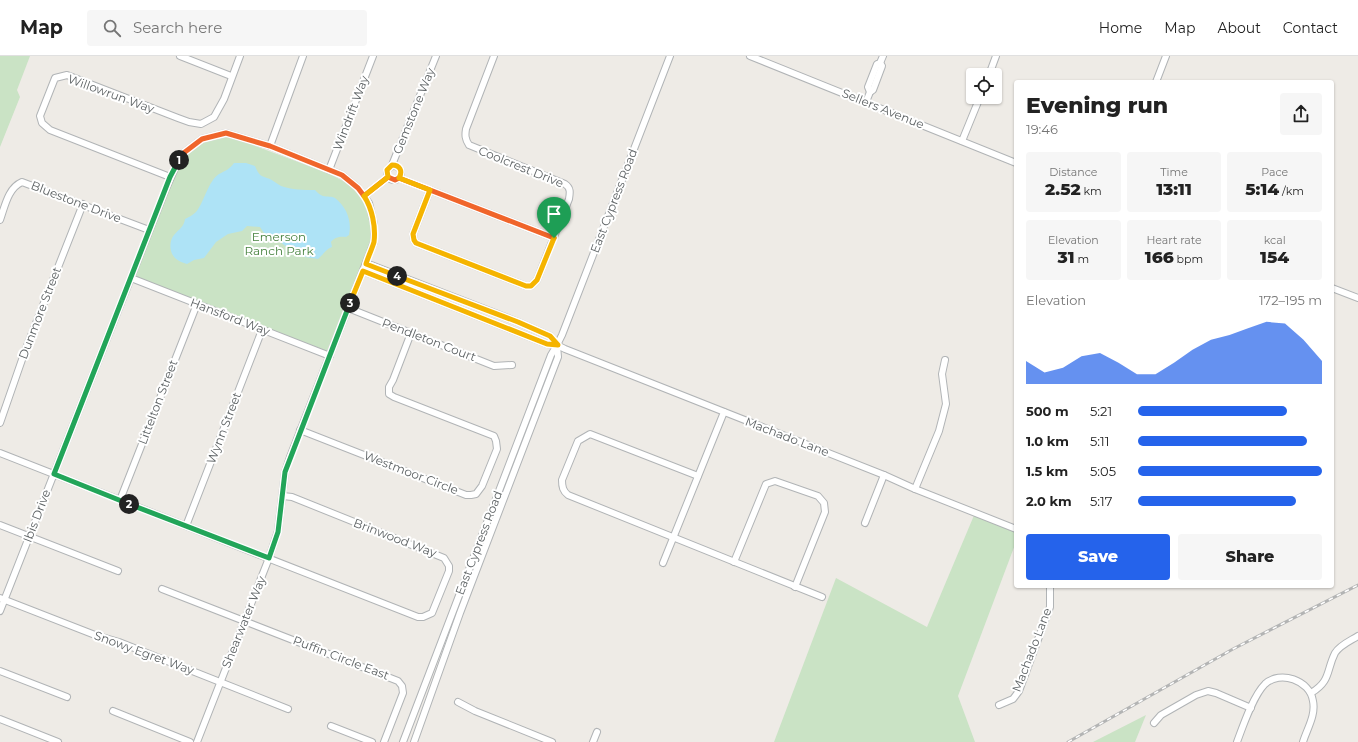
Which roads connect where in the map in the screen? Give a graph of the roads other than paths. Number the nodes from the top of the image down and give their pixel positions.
1 (180, 56) edge
2 (240, 56) edge
3 (303, 56) edge
4 (374, 56) edge
5 (436, 56) edge
6 (494, 56) edge
7 (670, 56) edge
8 (750, 56) edge
9 (882, 56) edge
10 (996, 56) edge
11 (1166, 56) edge
12 (992, 68) edge
13 (232, 76) junction
14 (1157, 80) edge
15 (866, 102) junction
16 (977, 104) edge
17 (962, 141) junction
18 (270, 146) junction
19 (1014, 162) edge
20 (392, 165) junction
21 (330, 170) junction
22 (170, 177) junction
23 (388, 177) junction
24 (399, 178) junction
25 (430, 190) junction
26 (364, 196) junction
27 (82, 204) junction
28 (0, 220) edge
29 (149, 230) junction
30 (554, 238) junction
31 (366, 264) junction
32 (363, 271) junction
33 (130, 278) junction
34 (1334, 289) edge
35 (1358, 298) edge
36 (197, 304) junction
37 (348, 308) junction
38 (262, 330) junction
39 (411, 333) junction
40 (558, 345) junction
41 (330, 356) junction
42 (945, 360) dead end
43 (512, 365) dead end
44 (724, 412) junction
45 (0, 423) edge
46 (300, 430) junction
47 (0, 453) edge
48 (54, 474) junction
49 (884, 475) junction
50 (698, 476) junction
51 (915, 489) junction
52 (283, 496) junction
53 (120, 500) junction
54 (865, 523) dead end
55 (0, 525) edge
56 (186, 526) junction
57 (1014, 528) edge
58 (29, 536) junction
59 (673, 538) junction
60 (269, 558) junction
61 (734, 562) junction
62 (664, 563) dead end
63 (118, 571) dead end
64 (795, 587) junction
65 (1050, 588) edge
66 (162, 589) dead end
67 (822, 598) dead end
68 (2, 599) edge
69 (0, 611) edge
70 (244, 621) junction
71 (1358, 636) edge
72 (0, 671) edge
73 (220, 682) junction
74 (1311, 693) junction
75 (67, 698) dead end
76 (458, 702) dead end
77 (999, 705) dead end
78 (1251, 708) junction
79 (288, 709) dead end
80 (113, 711) dead end
81 (0, 718) edge
82 (1154, 723) dead end
83 (331, 726) dead end
84 (597, 732) dead end
85 (58, 742) edge
86 (190, 742) edge
87 (197, 742) edge
88 (372, 742) edge
89 (384, 742) edge
90 (403, 742) edge
91 (414, 742) edge
92 (552, 742) edge
93 (593, 742) edge
94 (1236, 742) edge
95 (1303, 742) edge

1 - 13 street
2 - 13 street, Willowrun Way
3 - 18 street
4 - 21 street, Windrift Way
5 - 20 street, Gemstone Way
6 - 30 street, Coolcrest Drive
7 - 40 street, East Cypress Road
8 - 15 street, Sellers Avenue
9 - 15 street
10 - 12 street
11 - 14 street
13 - 22 street, Willowrun Way
15 - 17 street, Sellers Avenue
16 - 17 street
17 - 19 street, Sellers Avenue
18 - 21 street, Shearwater Way
18 - 22 street, Ibis Drive
20 - 23 street
20 - 24 street
21 - 26 street, Shearwater Way
22 - 29 street, Ibis Drive
23 - 24 street
23 - 26 street
24 - 25 street
25 - 30 street
25 - 30 street
26 - 31 street, Shearwater Way
27 - 28 street, Bluestone Drive
27 - 29 street, Bluestone Drive
27 - 45 street, Dunmore Street
29 - 33 street, Ibis Drive
31 - 32 street, Shearwater Way
31 - 40 street
32 - 37 street, Shearwater Way
32 - 40 street
33 - 36 street, Hansford Way
33 - 48 street, Ibis Drive
34 - 35 street
36 - 38 street, Hansford Way
36 - 53 street, Littelton Street
37 - 39 street, Pendleton Court
37 - 41 street, Shearwater Way
38 - 41 street, Hansford Way
38 - 56 street, Wynn Street
39 - 43 street, Pendleton Court
39 - 46 street, Westmoor Circle
40 - 44 street, Machado Lane
40 - 90 street, East Cypress Road
40 - 91 street, East Cypress Road
41 - 46 street, Shearwater Way
42 - 51 street
44 - 49 street, Machado Lane
44 - 50 street
46 - 52 street, Shearwater Way
47 - 48 street
48 - 53 street
48 - 58 street, Ibis Drive
49 - 51 street, Machado Lane
49 - 54 street
50 - 59 street
50 - 59 street
51 - 57 street, Machado Lane
52 - 60 street, Shearwater Way
52 - 60 street, Brinwood Way
53 - 56 street
55 - 58 street
56 - 60 street
58 - 63 street
58 - 68 street, Ibis Drive
59 - 61 street
59 - 62 street
60 - 70 street, Shearwater Way
61 - 64 street
61 - 64 street
64 - 67 street
65 - 77 street, Machado Lane
66 - 70 street, Puffin Circle East
68 - 69 street, Ibis Drive
68 - 73 street, Snowy Egret Way
70 - 73 street, Shearwater Way
70 - 89 street, Puffin Circle East
71 - 74 street
72 - 75 street
73 - 79 street, Snowy Egret Way
73 - 87 street, Shearwater Way
74 - 78 street
74 - 95 street
76 - 92 street
78 - 82 street
78 - 94 street
80 - 86 street
81 - 85 street
83 - 88 street
84 - 93 street

